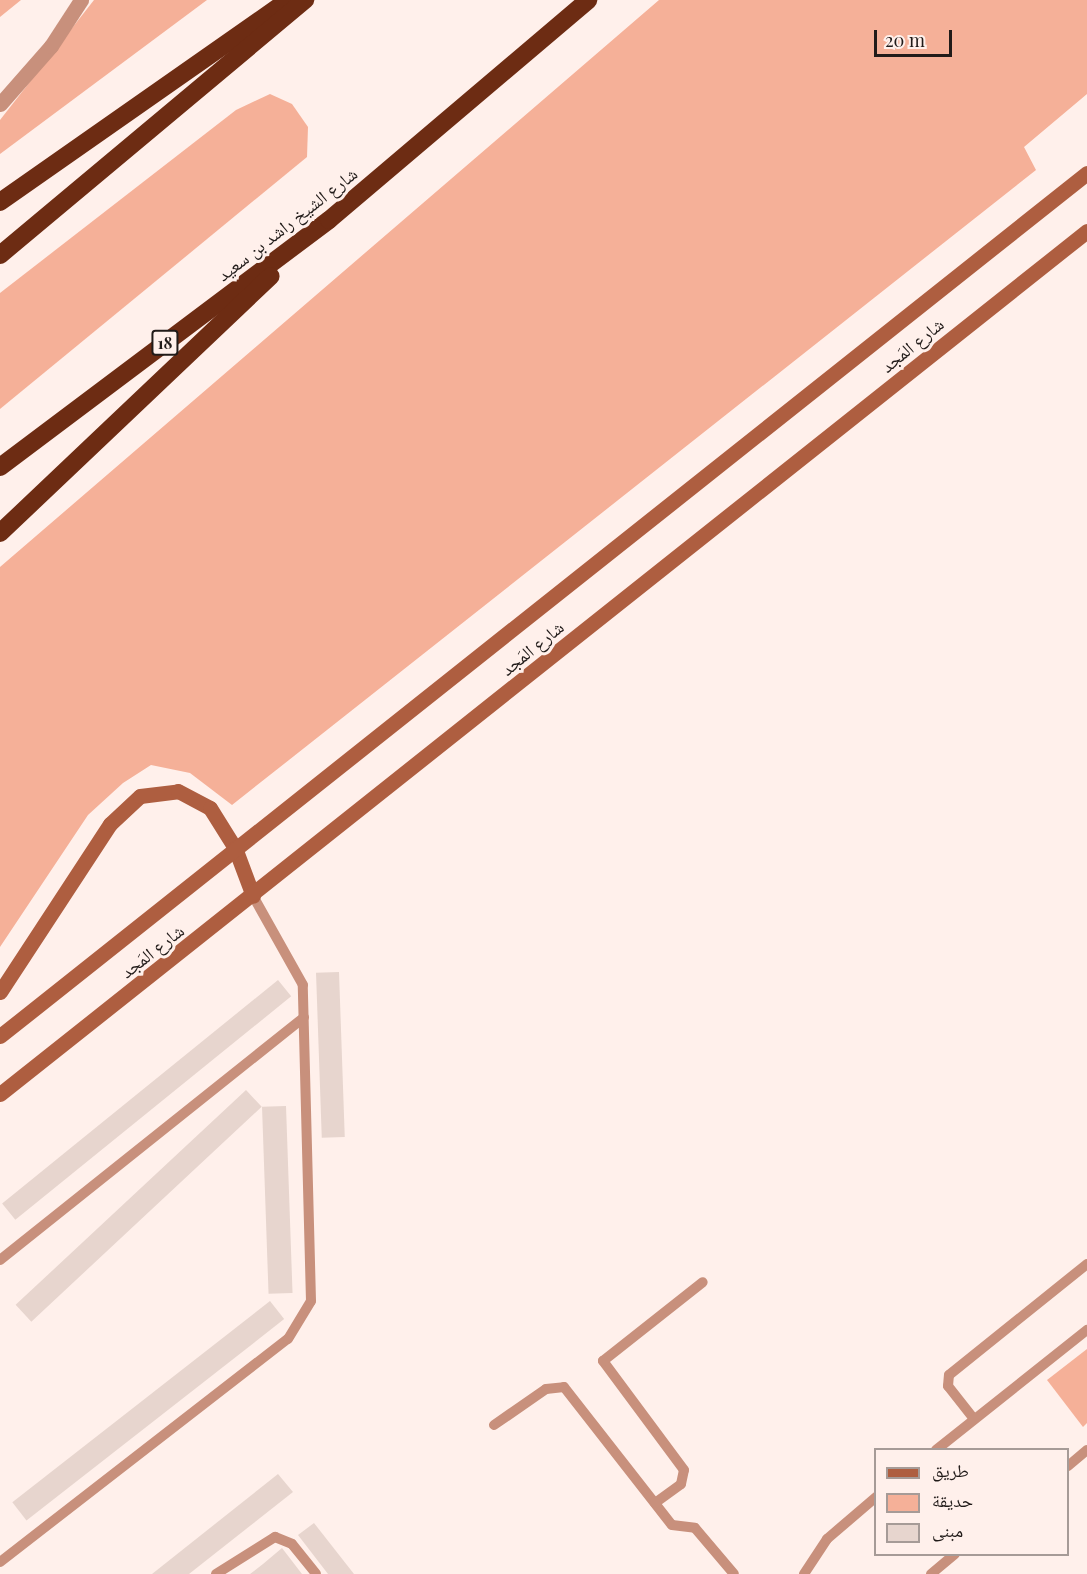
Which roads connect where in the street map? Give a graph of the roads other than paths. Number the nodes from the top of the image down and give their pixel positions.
1 (81, 0) edge
2 (288, 0) edge
3 (305, 0) edge
4 (588, 0) edge
5 (0, 104) edge
6 (1087, 173) edge
7 (0, 202) edge
8 (329, 220) junction
9 (1087, 231) edge
10 (0, 255) edge
11 (0, 467) edge
12 (0, 533) edge
13 (235, 848) junction
14 (253, 896) junction
15 (0, 992) edge
16 (304, 1017) junction
17 (0, 1036) edge
18 (0, 1094) edge
19 (0, 1260) edge
20 (1087, 1264) edge
21 (703, 1282) dead end
22 (1087, 1330) edge
23 (974, 1419) junction
24 (494, 1425) dead end
25 (937, 1448) edge
26 (1086, 1452) edge
27 (1069, 1465) edge
28 (874, 1499) edge
29 (655, 1503) junction
30 (953, 1556) edge
31 (0, 1562) edge
32 (219, 1573) edge
33 (316, 1574) edge
34 (734, 1574) edge
35 (804, 1574) edge
36 (931, 1574) edge

1 - 5 street
2 - 7 highway
3 - 10 highway
4 - 8 highway, شارع الشيخ راشد بن سعيد / 18
6 - 13 street, شارع المَجد
8 - 11 highway, شارع الشيخ راشد بن سعيد / 18
8 - 12 highway
9 - 14 street, شارع المَجد
13 - 14 street
13 - 15 street
13 - 17 street, شارع المَجد
14 - 16 lane
14 - 18 street, شارع المَجد
16 - 19 lane
16 - 31 lane
20 - 23 lane
21 - 29 lane
22 - 23 lane
23 - 25 lane
24 - 29 lane
26 - 27 lane
28 - 35 lane
29 - 34 lane
30 - 36 lane
32 - 33 lane

